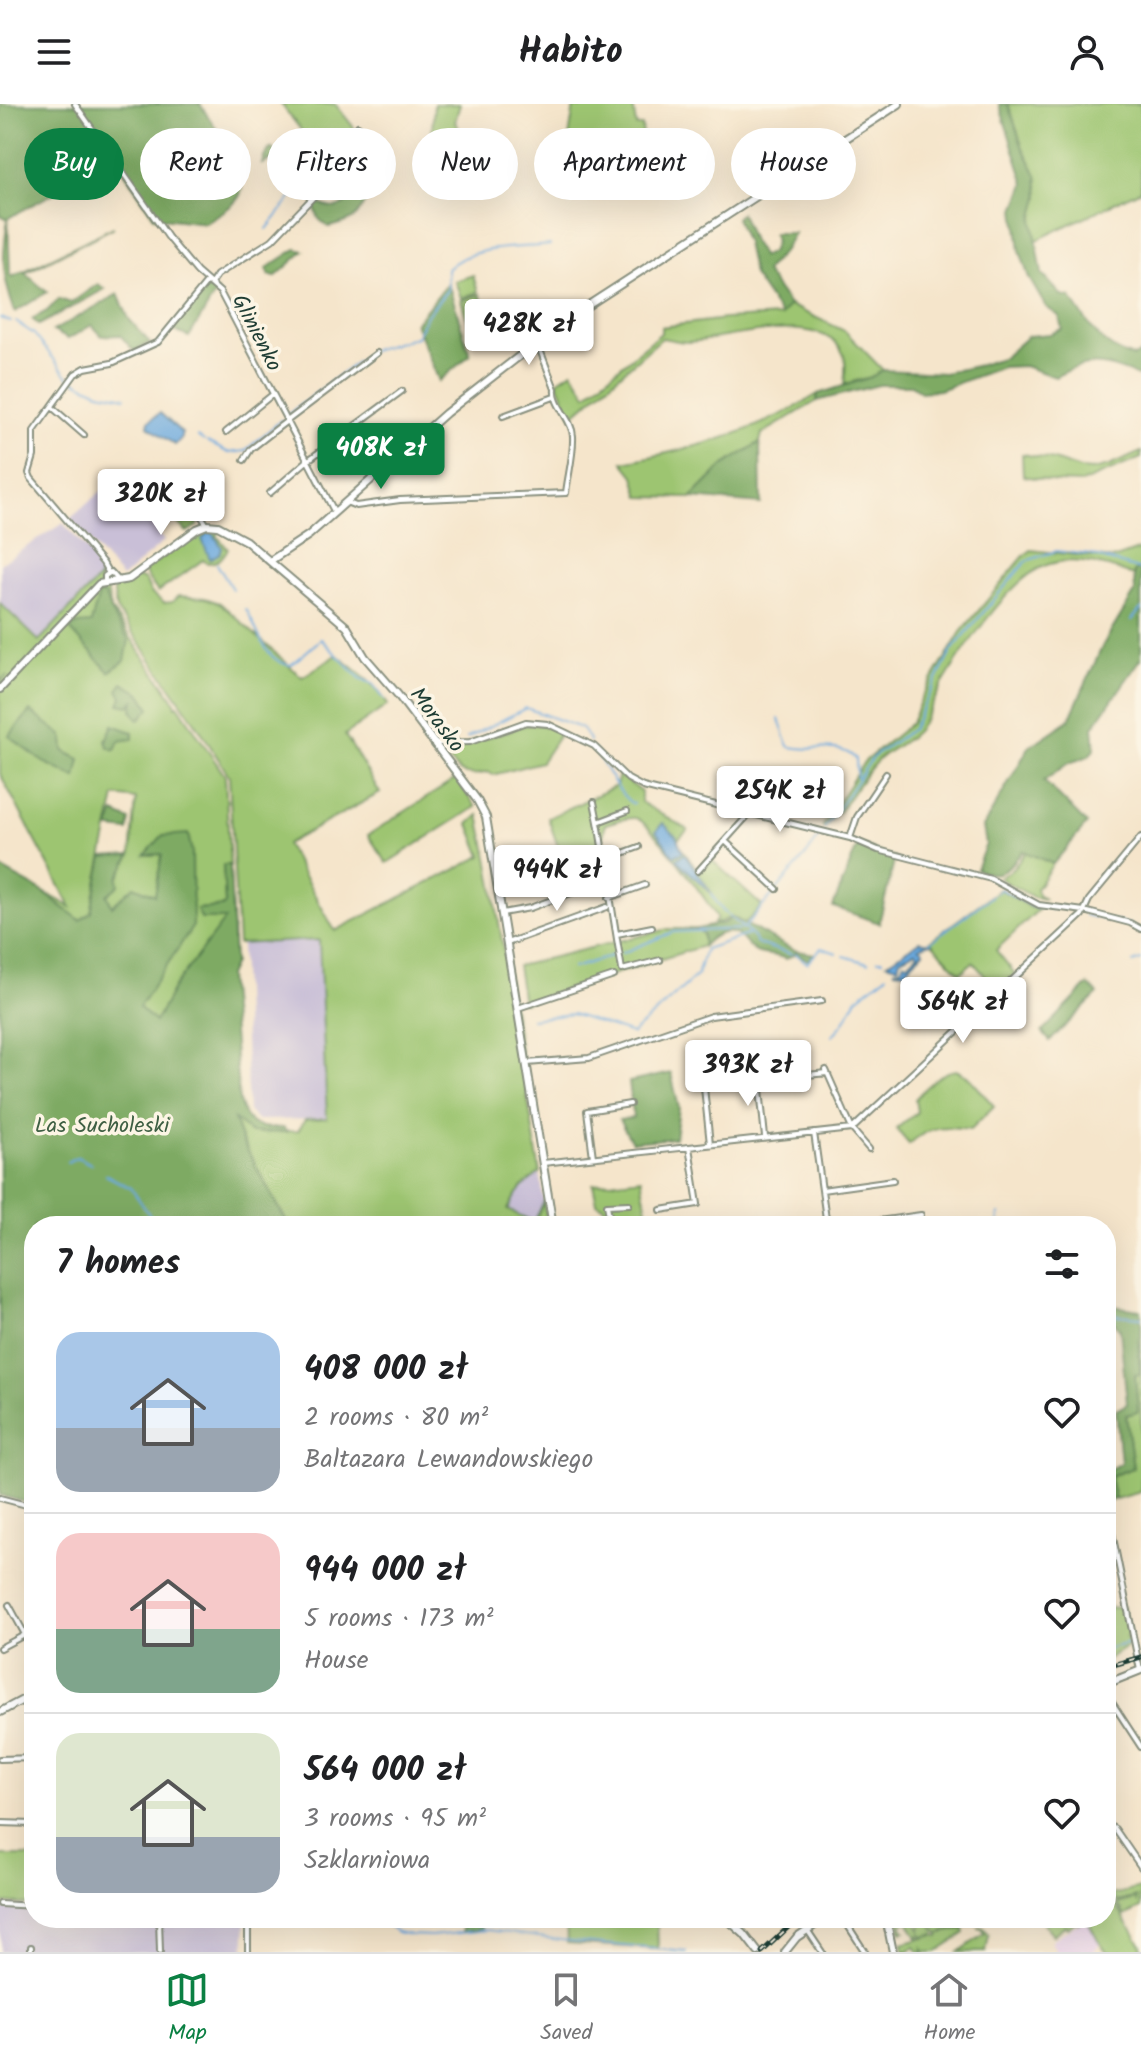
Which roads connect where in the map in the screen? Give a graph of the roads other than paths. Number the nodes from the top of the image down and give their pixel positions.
1 (75, 104) edge
2 (899, 104) edge
3 (358, 126) dead end
4 (209, 283) junction
5 (537, 342) junction
6 (377, 353) dead end
7 (402, 391) dead end
8 (272, 395) junction
9 (554, 397) junction
10 (52, 407) junction
11 (503, 416) dead end
12 (286, 422) junction
13 (226, 432) dead end
14 (84, 435) dead end
15 (244, 460) dead end
16 (307, 461) junction
17 (151, 478) dead end
18 (167, 490) junction
19 (270, 493) dead end
20 (346, 502) junction
21 (140, 512) dead end
22 (335, 512) junction
23 (208, 525) junction
24 (270, 561) junction
25 (108, 572) junction
26 (119, 581) junction
27 (105, 582) junction
28 (0, 689) edge
29 (434, 743) junction
30 (886, 774) dead end
31 (594, 802) dead end
32 (627, 811) dead end
33 (750, 813) junction
34 (598, 822) junction
35 (1141, 837) edge
36 (850, 838) junction
37 (725, 841) junction
38 (639, 847) dead end
39 (604, 860) junction
40 (698, 871) dead end
41 (601, 882) dead end
42 (645, 885) dead end
43 (777, 889) dead end
44 (609, 898) junction
45 (607, 907) dead end
46 (1084, 911) junction
47 (502, 913) junction
48 (652, 927) dead end
49 (1141, 929) edge
50 (616, 932) junction
51 (507, 943) junction
52 (660, 960) dead end
53 (614, 976) dead end
54 (822, 1001) dead end
55 (518, 1008) junction
56 (527, 1063) junction
57 (695, 1075) dead end
58 (759, 1080) junction
59 (723, 1087) dead end
60 (630, 1104) dead end
61 (852, 1129) junction
62 (814, 1133) junction
63 (765, 1138) junction
64 (710, 1144) junction
65 (689, 1147) junction
66 (869, 1149) dead end
67 (593, 1157) junction
68 (543, 1163) junction
69 (893, 1180) dead end
70 (822, 1190) junction
71 (629, 1204) dead end
72 (661, 1210) dead end
73 (921, 1215) dead end
74 (551, 1216) edge
75 (609, 1216) edge
76 (826, 1216) edge
77 (914, 1216) edge
78 (0, 1498) edge
79 (24, 1504) edge
80 (1116, 1552) edge
81 (9, 1605) dead end
82 (24, 1633) edge
83 (24, 1636) edge
84 (0, 1648) edge
85 (1140, 1670) edge
86 (1116, 1681) edge
87 (24, 1699) edge
88 (0, 1712) edge
89 (1116, 1714) edge
90 (1141, 1747) edge
91 (24, 1758) edge
92 (0, 1759) edge
93 (0, 1823) edge
94 (24, 1824) edge
95 (1116, 1830) edge
96 (1141, 1867) edge
97 (0, 1904) edge
98 (24, 1905) edge
99 (159, 1928) edge
100 (248, 1928) edge
101 (737, 1928) edge
102 (810, 1928) edge
103 (849, 1928) edge
104 (888, 1928) edge
105 (807, 1930) junction
106 (160, 1952) edge
107 (248, 1952) edge
108 (758, 1952) edge
109 (785, 1952) edge
110 (822, 1952) edge
111 (865, 1952) edge
112 (893, 1952) edge

1 - 4 street, Glinienko
2 - 5 street
3 - 4 street
4 - 8 street, Glinienko
4 - 10 street
5 - 9 street
5 - 20 street
6 - 12 street
7 - 16 street
8 - 12 street, Glinienko
8 - 13 street
9 - 11 street
9 - 20 street
10 - 14 street
10 - 25 street
12 - 15 street
12 - 16 street, Glinienko
16 - 19 street
16 - 22 street, Glinienko
17 - 18 street
18 - 21 street
18 - 23 street
20 - 22 street
22 - 24 street
23 - 24 street, Morasko
23 - 26 street
24 - 29 street, Morasko
25 - 26 street
25 - 27 street
26 - 27 street
27 - 28 street
29 - 33 street
29 - 47 street, Morasko
30 - 36 street
31 - 34 street
32 - 34 street
33 - 36 street
33 - 37 street
34 - 39 street
35 - 46 street
36 - 46 street
37 - 40 street
37 - 43 street
38 - 39 street
39 - 44 street
41 - 47 street
42 - 44 street
44 - 50 street
45 - 51 street
46 - 49 street
46 - 61 street
47 - 51 street, Morasko
48 - 50 street
50 - 52 street
51 - 55 street, Morasko
53 - 55 street
54 - 56 street
55 - 56 street, Morasko
56 - 68 street, Morasko
57 - 64 street
58 - 59 street
58 - 61 street
58 - 63 street
60 - 67 street
61 - 62 street
61 - 66 street
62 - 63 street
62 - 70 street
63 - 64 street
64 - 65 street
65 - 67 street
65 - 72 street
67 - 68 street
68 - 74 street, Morasko
69 - 70 street
70 - 76 street
71 - 75 street
73 - 77 street
78 - 79 street
80 - 85 street
81 - 82 street
83 - 84 street
85 - 86 street
87 - 88 street
89 - 90 street
91 - 92 street
93 - 94 street
95 - 96 street
97 - 98 street
99 - 106 street
100 - 107 street
101 - 108 street
102 - 105 street
103 - 111 street
104 - 112 street
105 - 109 street
105 - 110 street

